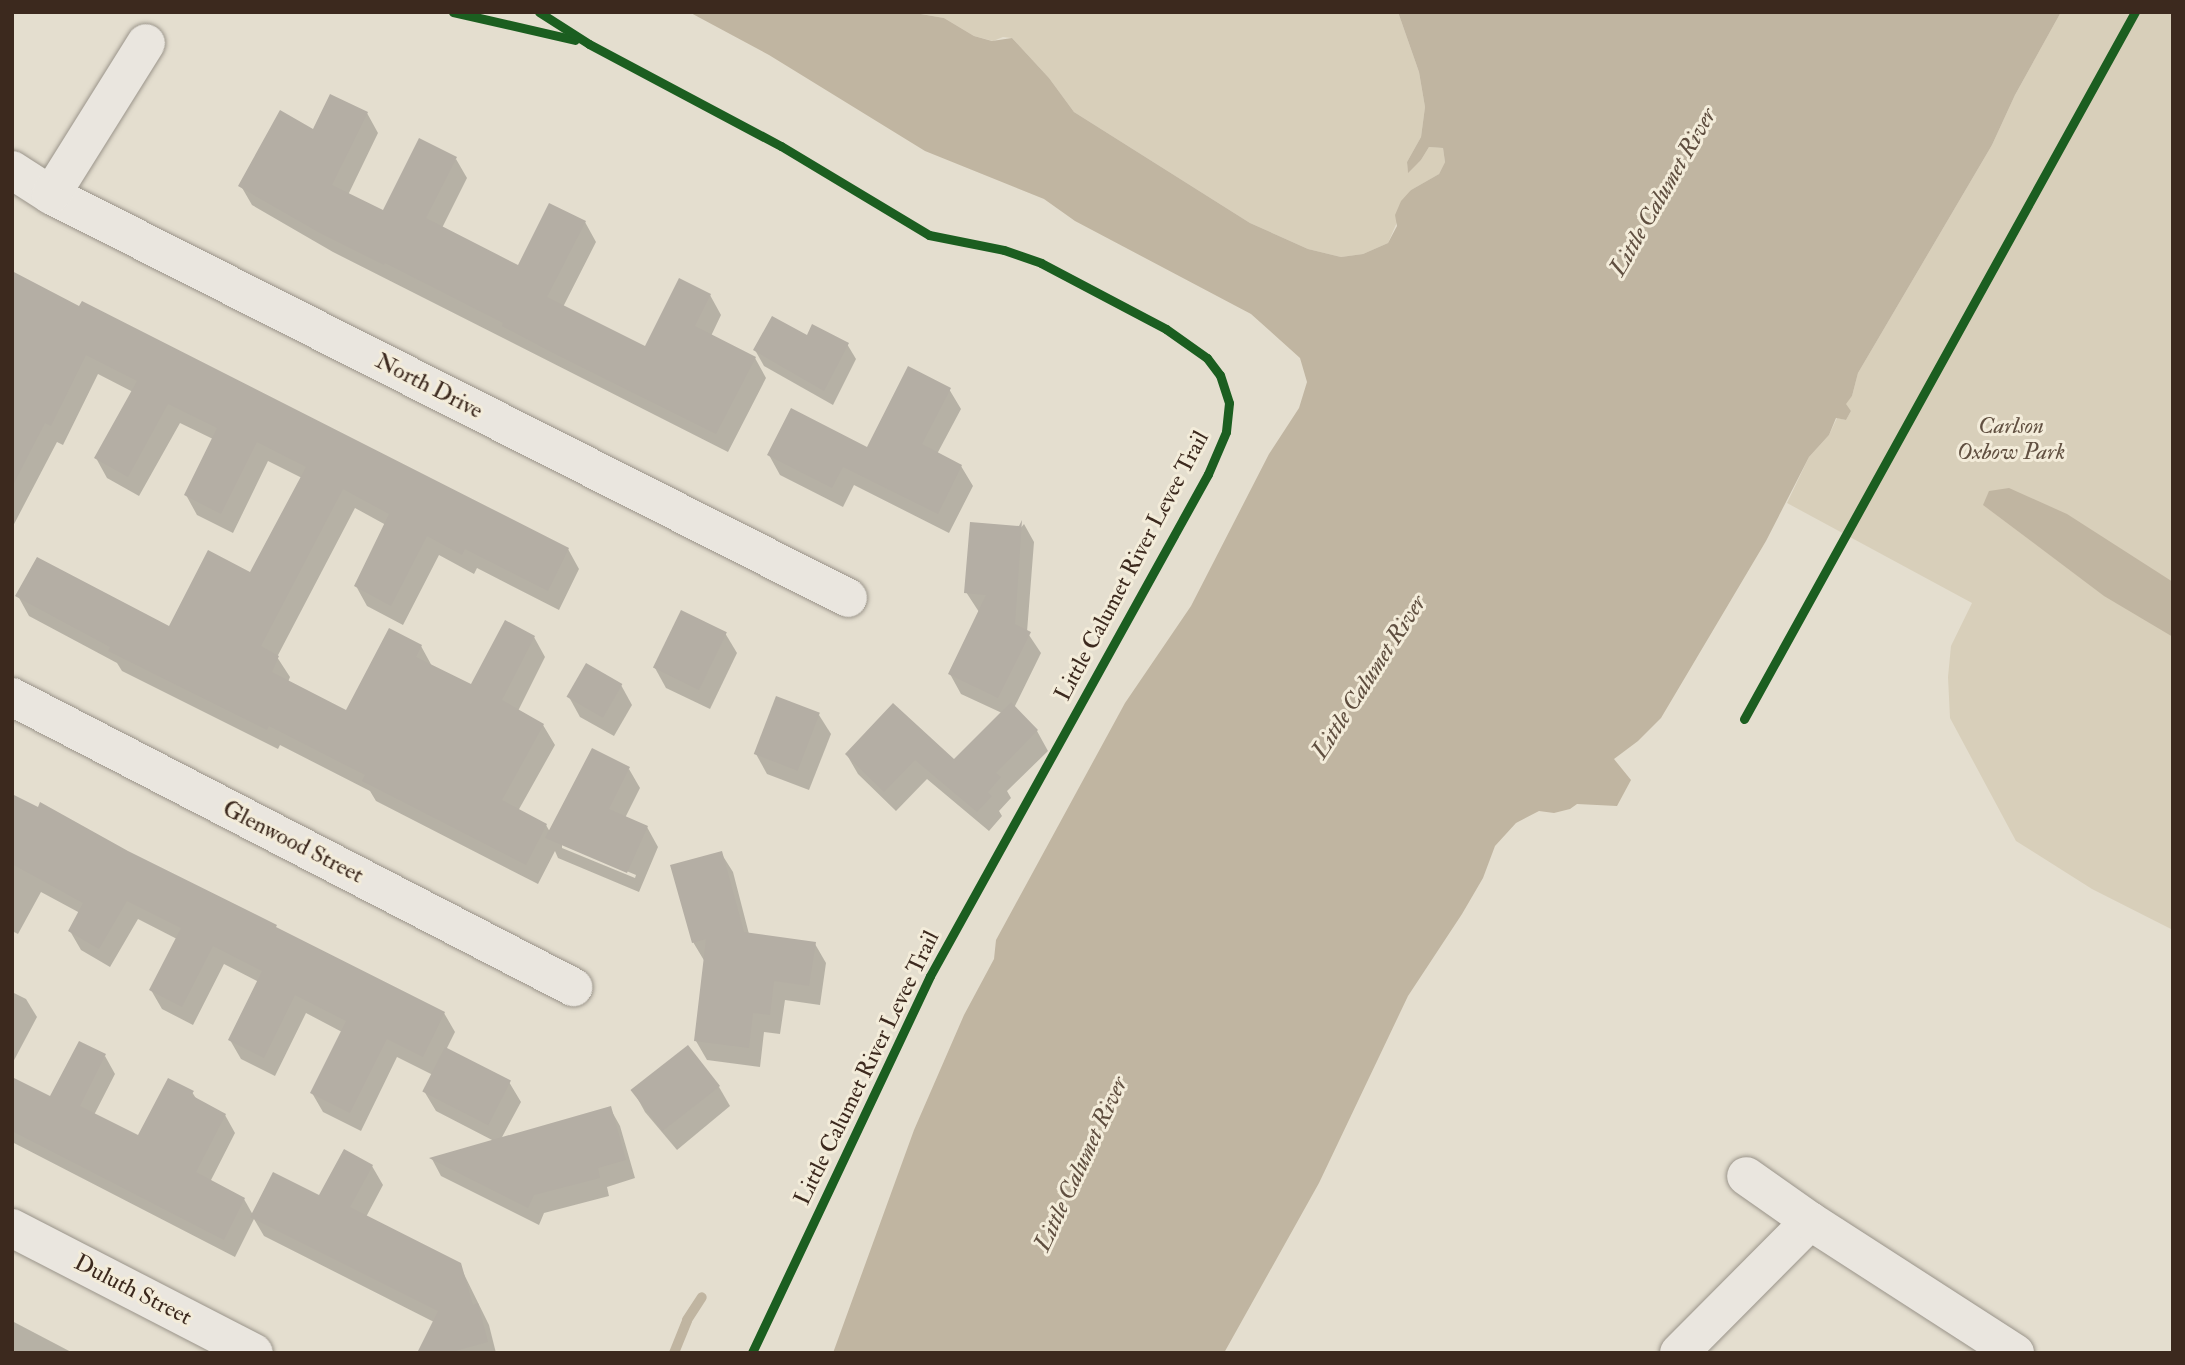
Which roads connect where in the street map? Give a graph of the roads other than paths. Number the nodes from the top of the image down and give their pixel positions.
1 (145, 43) dead end
2 (12, 170) edge
3 (51, 195) junction
4 (848, 598) dead end
5 (12, 697) edge
6 (573, 986) dead end
7 (1746, 1176) dead end
8 (1810, 1221) junction
9 (12, 1228) edge
10 (254, 1353) edge
11 (1679, 1353) edge
12 (2015, 1353) edge

1 - 3 street
2 - 3 street, North Drive
3 - 4 street, North Drive
5 - 6 street, Glenwood Street
7 - 8 street
8 - 11 street
8 - 12 street
9 - 10 street, Duluth Street

